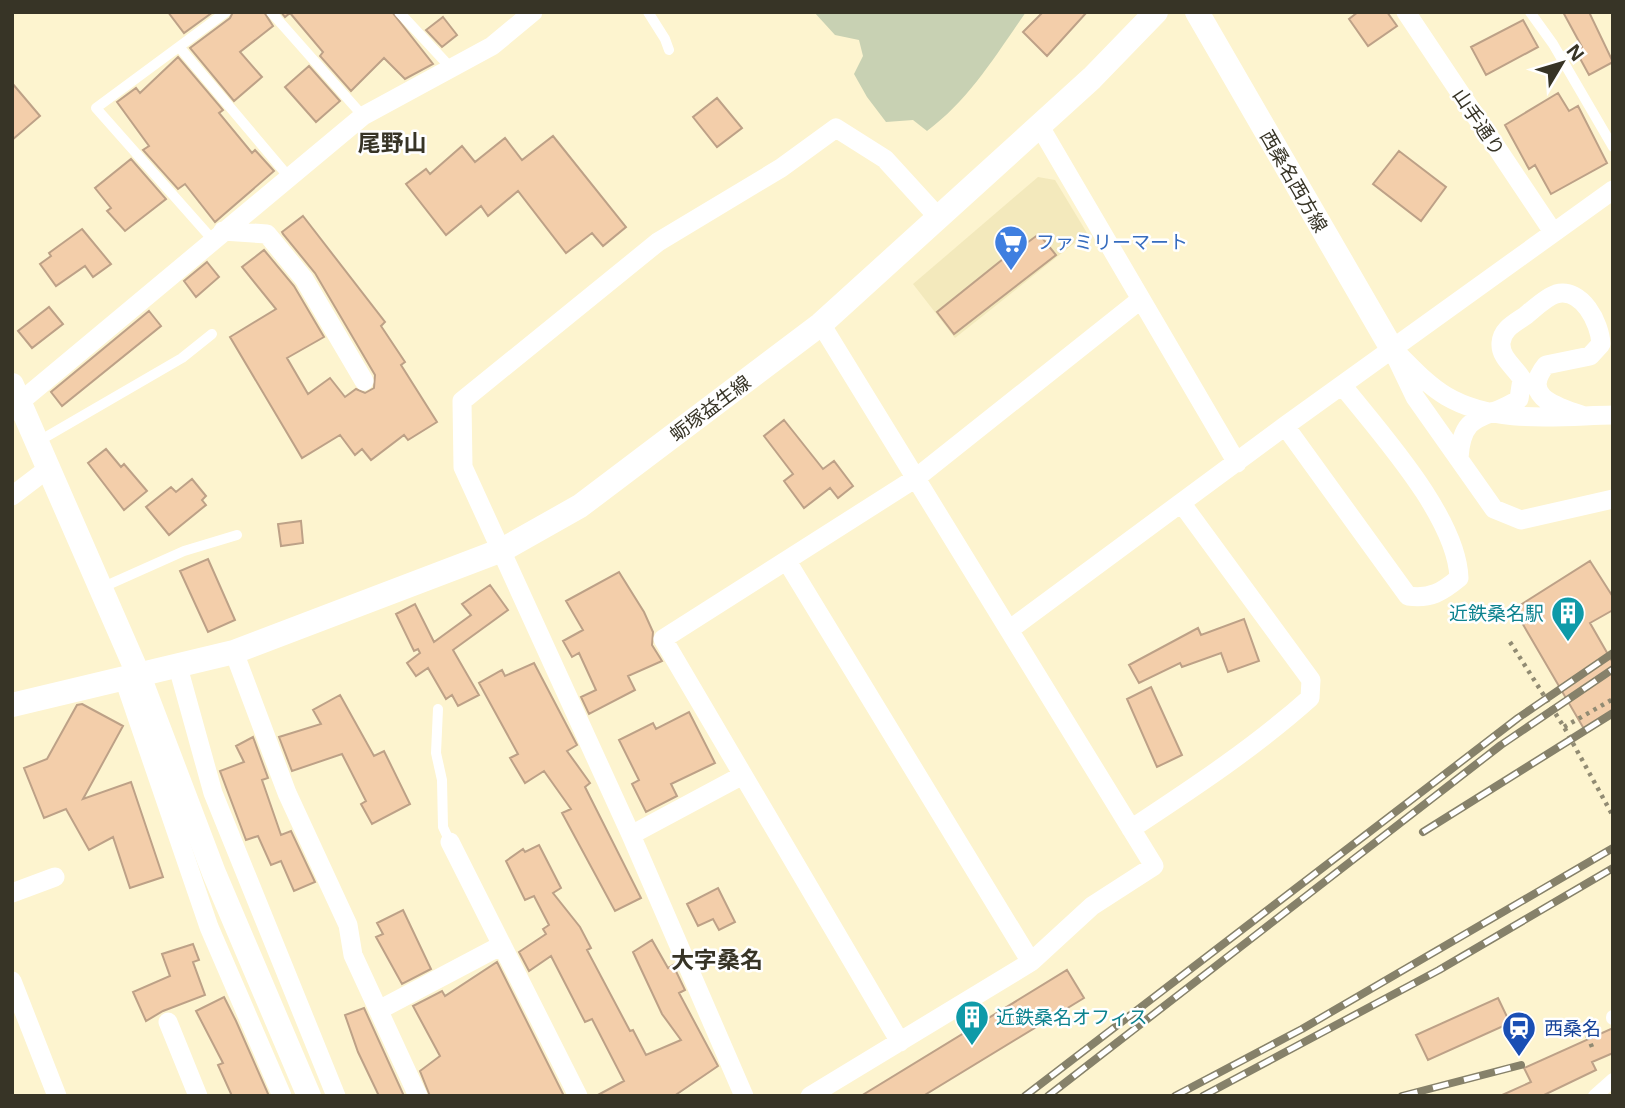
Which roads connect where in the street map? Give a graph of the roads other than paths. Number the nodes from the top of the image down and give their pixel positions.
1 (226, 12) edge
2 (271, 12) edge
3 (399, 12) edge
4 (533, 12) edge
5 (648, 12) edge
6 (1156, 12) edge
7 (1197, 12) edge
8 (1406, 12) edge
9 (1530, 12) edge
10 (180, 48) junction
11 (668, 50) dead end
12 (452, 68) junction
13 (363, 116) junction
14 (1039, 125) junction
15 (1613, 147) edge
16 (288, 176) junction
17 (1613, 190) edge
18 (938, 217) junction
19 (1553, 232) junction
20 (217, 235) junction
21 (1140, 300) junction
22 (821, 324) junction
23 (212, 334) dead end
24 (1392, 349) junction
25 (364, 381) dead end
26 (1342, 385) junction
27 (16, 393) edge
28 (1489, 411) junction
29 (1613, 415) edge
30 (1584, 416) junction
31 (1285, 426) junction
32 (38, 441) junction
33 (1459, 458) junction
34 (1237, 463) junction
35 (50, 467) junction
36 (916, 478) junction
37 (12, 496) edge
38 (1613, 499) edge
39 (1182, 504) junction
40 (237, 535) dead end
41 (502, 550) junction
42 (788, 563) junction
43 (100, 588) junction
44 (1009, 630) junction
45 (234, 652) junction
46 (178, 667) junction
47 (132, 678) junction
48 (12, 705) edge
49 (438, 709) dead end
50 (743, 775) junction
51 (1131, 829) junction
52 (631, 835) junction
53 (450, 842) joint
54 (55, 877) dead end
55 (12, 892) edge
56 (502, 945) junction
57 (1031, 962) junction
58 (12, 981) edge
59 (17, 1007) edge
60 (379, 1010) junction
61 (168, 1022) dead end
62 (900, 1042) junction
63 (1613, 1080) edge
64 (57, 1096) edge
65 (198, 1096) edge
66 (282, 1096) edge
67 (309, 1096) edge
68 (336, 1096) edge
69 (418, 1096) edge
70 (578, 1096) edge
71 (744, 1096) edge
72 (810, 1096) edge
73 (1595, 1096) edge

1 - 10 lane
2 - 13 lane
3 - 12 lane
4 - 12 street
5 - 11 lane
6 - 14 street, 蛎塚益生線
7 - 24 street, 西桑名西方線
8 - 19 street, 山手通り
9 - 15 lane
10 - 16 lane
10 - 20 lane
12 - 13 street
13 - 16 street
14 - 18 street, 蛎塚益生線
14 - 21 street
16 - 20 street
17 - 19 street
18 - 22 street, 蛎塚益生線
18 - 41 street
19 - 24 street
20 - 25 street
20 - 27 street
21 - 34 street
21 - 36 street
22 - 36 street
22 - 41 street, 蛎塚益生線
23 - 32 lane
24 - 26 street
24 - 28 street
24 - 33 street
26 - 31 street
26 - 31 street
27 - 32 street
28 - 30 street
28 - 30 street
28 - 33 street
29 - 30 street
31 - 34 street
32 - 35 street
33 - 38 street
34 - 39 street
35 - 37 street
35 - 43 street
36 - 42 street
36 - 44 street
39 - 44 street
39 - 51 street
40 - 43 lane
41 - 45 street, 蛎塚益生線
41 - 52 street
42 - 50 street
42 - 57 street
43 - 47 street
44 - 51 street
45 - 46 street, 蛎塚益生線
45 - 60 street
46 - 47 street, 蛎塚益生線
46 - 68 street
47 - 48 street, 蛎塚益生線
47 - 66 street
47 - 67 street
49 - 53 lane
50 - 52 street
50 - 62 street
51 - 57 street
52 - 71 street
53 - 56 street
54 - 55 street
56 - 60 street
56 - 70 street
57 - 62 street
58 - 59 street
59 - 64 street
60 - 69 street
61 - 65 street
62 - 72 street
63 - 73 street

